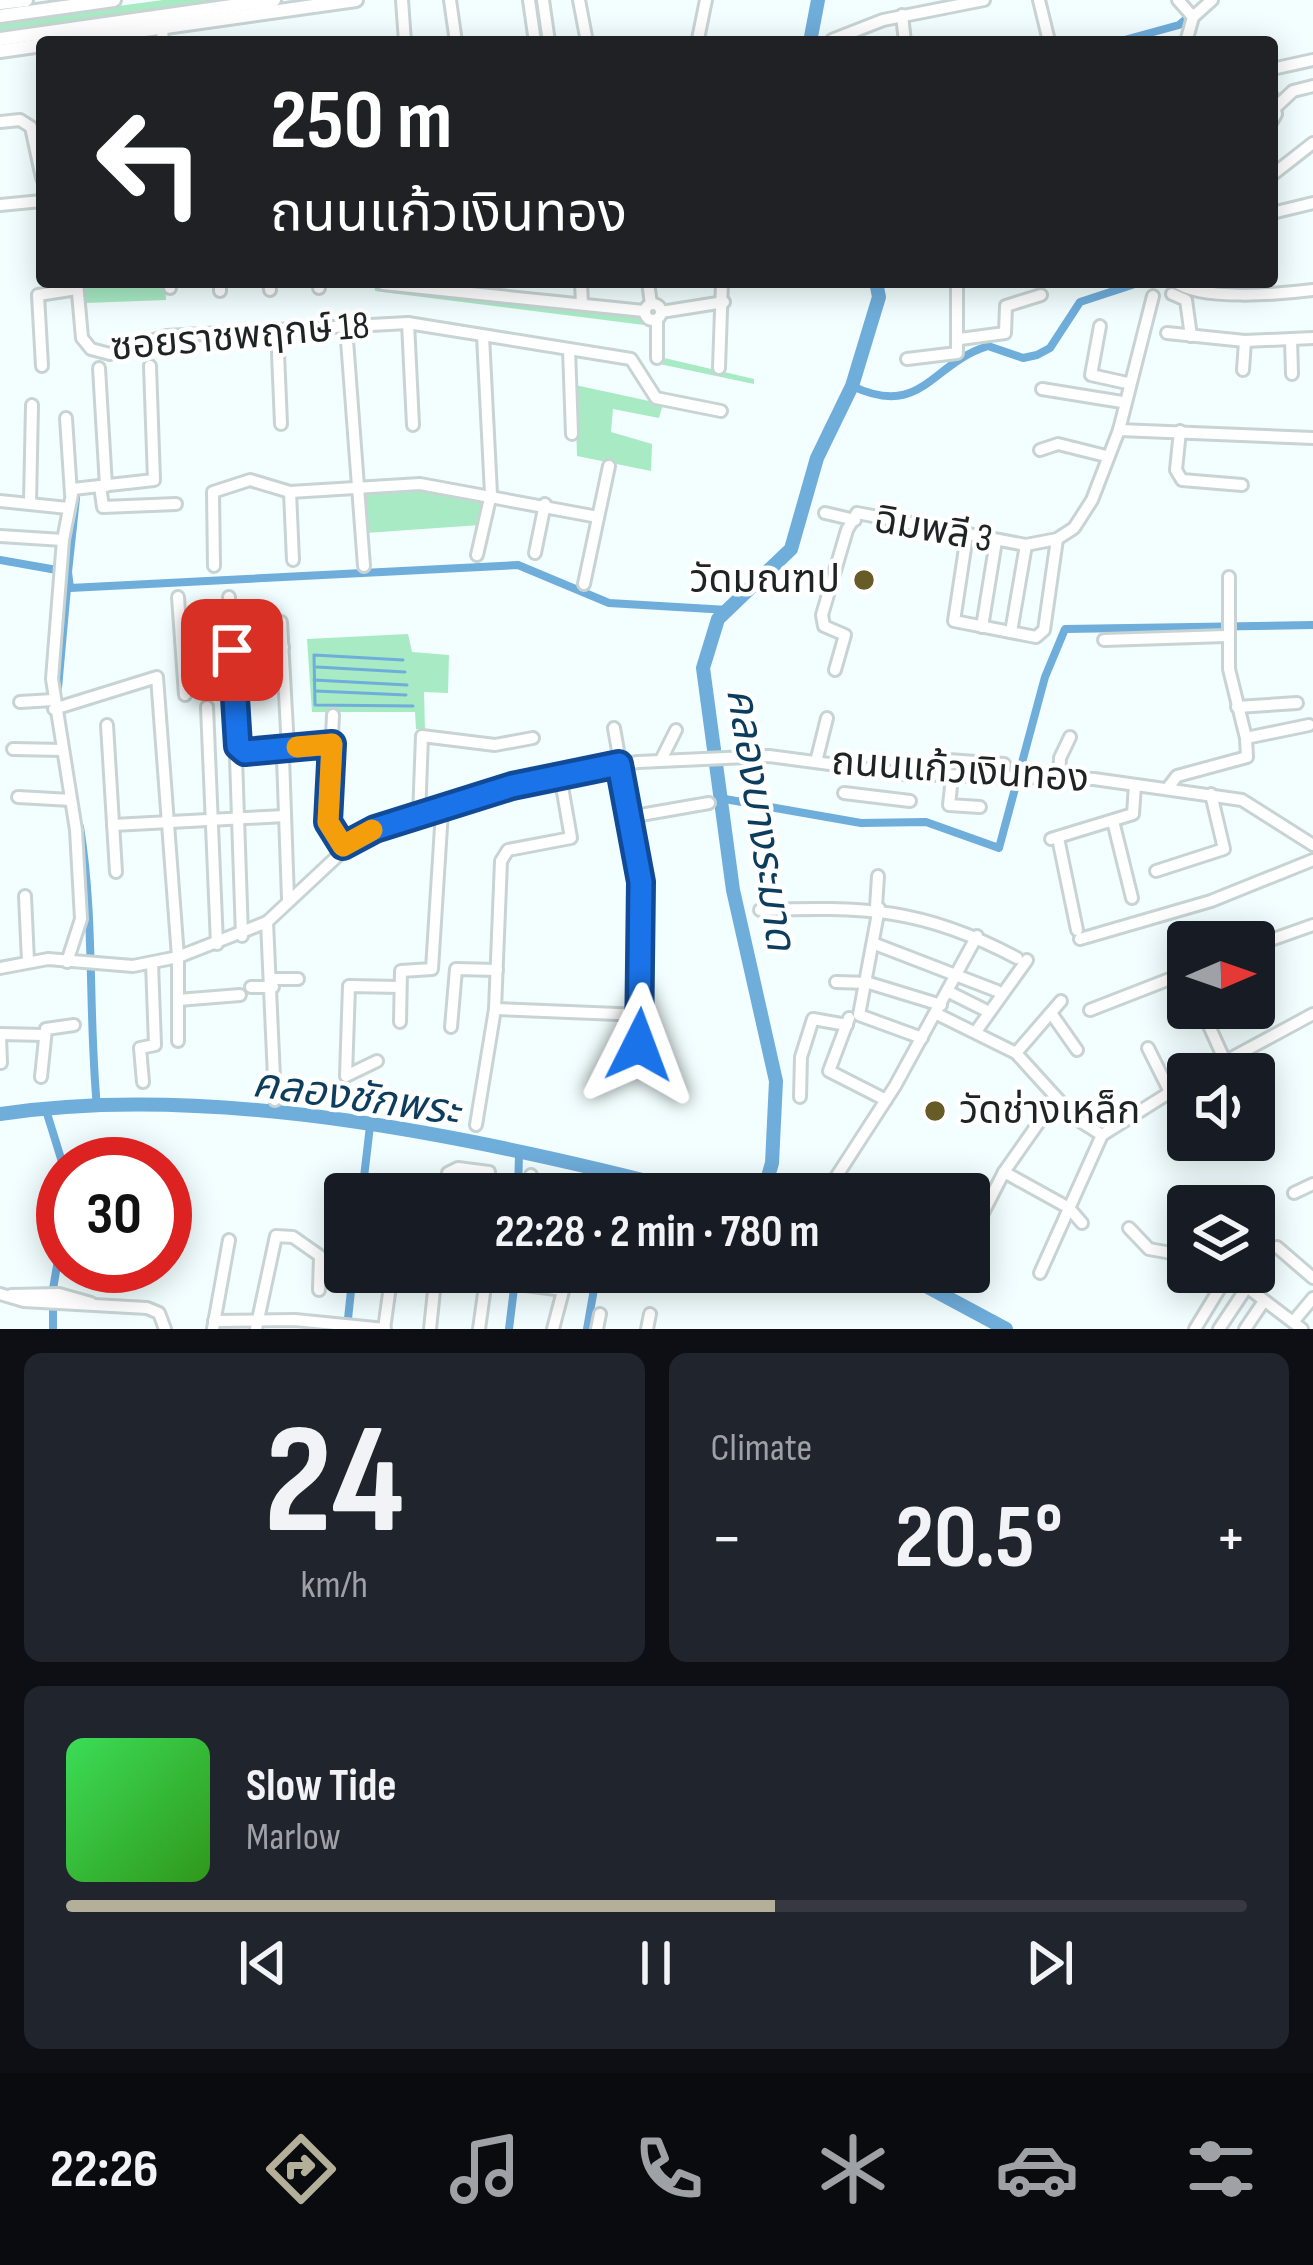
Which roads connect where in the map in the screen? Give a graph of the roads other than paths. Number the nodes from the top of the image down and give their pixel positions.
1 (24, 0) edge
2 (114, 0) edge
3 (274, 0) edge
4 (356, 0) edge
5 (402, 0) edge
6 (451, 0) edge
7 (529, 0) edge
8 (543, 0) edge
9 (579, 0) edge
10 (706, 0) edge
11 (984, 0) edge
12 (1039, 0) edge
13 (1178, 0) edge
14 (1212, 0) edge
15 (0, 3) edge
16 (902, 15) junction
17 (0, 16) edge
18 (1193, 16) junction
19 (158, 36) edge
20 (405, 36) edge
21 (455, 36) edge
22 (542, 36) edge
23 (544, 36) edge
24 (586, 36) edge
25 (699, 36) edge
26 (843, 36) edge
27 (904, 36) edge
28 (1048, 36) edge
29 (1188, 36) edge
30 (0, 39) edge
31 (36, 46) edge
32 (0, 52) edge
33 (1313, 60) edge
34 (1278, 69) edge
35 (1313, 86) edge
36 (1278, 100) edge
37 (0, 122) edge
38 (1313, 143) edge
39 (36, 150) edge
40 (1278, 170) edge
41 (36, 202) edge
42 (1313, 202) edge
43 (0, 205) edge
44 (1278, 211) edge
45 (65, 288) edge
46 (77, 288) edge
47 (462, 288) edge
48 (518, 288) edge
49 (581, 288) edge
50 (649, 288) edge
51 (723, 288) edge
52 (957, 288) edge
53 (1174, 288) edge
54 (1313, 290) edge
55 (1041, 295) dead end
56 (1153, 296) dead end
57 (519, 298) junction
58 (724, 302) junction
59 (582, 304) junction
60 (653, 311) junction
61 (408, 323) junction
62 (1100, 326) dead end
63 (346, 327) junction
64 (277, 330) junction
65 (1167, 333) dead end
66 (483, 336) junction
67 (1192, 336) junction
68 (1313, 338) edge
69 (960, 339) junction
70 (1291, 339) junction
71 (1245, 341) junction
72 (569, 350) junction
73 (657, 358) dead end
74 (907, 359) dead end
75 (42, 366) dead end
76 (151, 366) dead end
77 (99, 368) dead end
78 (719, 368) dead end
79 (1243, 370) dead end
80 (1292, 374) dead end
81 (1126, 382) junction
82 (1042, 389) dead end
83 (1122, 402) junction
84 (32, 405) dead end
85 (721, 411) dead end
86 (66, 418) dead end
87 (281, 424) dead end
88 (413, 424) dead end
89 (1118, 430) junction
90 (1078, 431) dead end
91 (1180, 431) junction
92 (572, 434) dead end
93 (1313, 438) edge
94 (1075, 448) junction
95 (1040, 450) dead end
96 (1106, 456) junction
97 (609, 466) dead end
98 (1242, 485) dead end
99 (103, 486) junction
100 (357, 488) junction
101 (290, 492) junction
102 (71, 494) junction
103 (491, 494) junction
104 (0, 501) edge
105 (30, 503) junction
106 (176, 504) dead end
107 (545, 505) junction
108 (68, 508) junction
109 (825, 513) dead end
110 (598, 517) junction
111 (855, 520) junction
112 (967, 535) junction
113 (0, 536) edge
114 (1057, 539) junction
115 (63, 540) junction
116 (996, 541) junction
117 (1026, 545) junction
118 (535, 553) dead end
119 (477, 555) dead end
120 (293, 560) dead end
121 (214, 566) dead end
122 (364, 566) dead end
123 (1229, 577) dead end
124 (584, 584) dead end
125 (178, 597) dead end
126 (229, 597) dead end
127 (281, 622) dead end
128 (982, 627) junction
129 (1226, 630) junction
130 (1011, 632) junction
131 (1104, 640) dead end
132 (283, 646) junction
133 (232, 650) junction
134 (182, 652) junction
135 (835, 670) dead end
136 (185, 694) dead end
137 (20, 702) dead end
138 (1298, 703) dead end
139 (53, 706) junction
140 (207, 707) dead end
141 (1237, 707) junction
142 (333, 715) dead end
143 (827, 718) dead end
144 (106, 725) dead end
145 (1309, 725) dead end
146 (614, 728) dead end
147 (676, 730) dead end
148 (1070, 737) dead end
149 (533, 738) dead end
150 (1246, 738) junction
151 (332, 744) junction
152 (13, 749) dead end
153 (63, 750) junction
154 (286, 752) junction
155 (236, 758) dead end
156 (661, 760) junction
157 (816, 762) junction
158 (619, 764) junction
159 (1004, 764) dead end
160 (878, 771) junction
161 (560, 775) junction
162 (948, 777) junction
163 (1059, 780) junction
164 (1135, 785) junction
165 (1167, 789) junction
166 (844, 793) dead end
167 (1211, 794) junction
168 (18, 797) dead end
169 (874, 797) junction
170 (71, 800) junction
171 (910, 801) dead end
172 (710, 803) dead end
173 (980, 807) dead end
174 (442, 811) junction
175 (285, 816) junction
176 (419, 817) junction
177 (629, 817) junction
178 (238, 819) junction
179 (212, 820) junction
180 (1113, 821) junction
181 (170, 822) junction
182 (113, 825) junction
183 (1313, 845) edge
184 (343, 846) junction
185 (1313, 860) edge
186 (116, 872) dead end
187 (1156, 872) dead end
188 (878, 876) dead end
189 (25, 896) dead end
190 (1132, 898) dead end
191 (288, 899) junction
192 (878, 907) junction
193 (760, 910) dead end
194 (267, 922) junction
195 (1313, 925) edge
196 (242, 936) junction
197 (977, 937) junction
198 (1275, 939) edge
199 (218, 944) junction
200 (875, 944) junction
201 (178, 958) junction
202 (28, 961) junction
203 (67, 962) junction
204 (152, 963) junction
205 (0, 968) edge
206 (497, 970) junction
207 (959, 972) junction
208 (298, 979) dead end
209 (1167, 980) edge
210 (836, 982) dead end
211 (273, 983) junction
212 (869, 983) junction
213 (400, 987) junction
214 (997, 991) dead end
215 (949, 992) junction
216 (178, 1000) junction
217 (1061, 1001) dead end
218 (495, 1009) junction
219 (939, 1010) junction
220 (986, 1010) dead end
221 (1090, 1010) dead end
222 (1051, 1012) junction
223 (1313, 1014) edge
224 (642, 1015) junction
225 (400, 1022) dead end
226 (74, 1025) dead end
227 (451, 1027) dead end
228 (977, 1030) junction
229 (44, 1034) junction
230 (0, 1035) edge
231 (922, 1038) junction
232 (178, 1041) dead end
233 (280, 1047) junction
234 (1148, 1048) dead end
235 (1077, 1050) dead end
236 (260, 1052) dead end
237 (1016, 1053) junction
238 (1240, 1053) edge
239 (640, 1058) dead end
240 (376, 1060) dead end
241 (1, 1063) edge
242 (41, 1077) dead end
243 (142, 1082) dead end
244 (1167, 1088) edge
245 (1167, 1091) edge
246 (800, 1097) dead end
247 (1056, 1098) junction
248 (275, 1100) dead end
249 (886, 1100) junction
250 (476, 1125) dead end
251 (1102, 1135) junction
252 (1004, 1172) junction
253 (449, 1173) edge
254 (489, 1173) edge
255 (839, 1173) edge
256 (1313, 1184) edge
257 (1294, 1192) dead end
258 (990, 1199) edge
259 (1069, 1208) junction
260 (1082, 1223) dead end
261 (1130, 1228) dead end
262 (229, 1240) dead end
263 (1276, 1247) dead end
264 (1167, 1252) edge
265 (1040, 1273) dead end
266 (1313, 1278) edge
267 (319, 1290) dead end
268 (389, 1293) edge
269 (434, 1293) edge
270 (484, 1293) edge
271 (562, 1293) edge
272 (1216, 1293) edge
273 (1243, 1293) edge
274 (1254, 1293) edge
275 (15, 1295) edge
276 (1313, 1298) edge
277 (1264, 1301) junction
278 (600, 1314) dead end
279 (650, 1314) dead end
280 (213, 1325) edge
281 (256, 1325) edge
282 (308, 1325) edge
283 (1297, 1326) edge
284 (364, 1327) edge
285 (165, 1329) edge
286 (384, 1329) edge
287 (430, 1329) edge
288 (478, 1329) edge
289 (554, 1329) edge
290 (597, 1329) edge
291 (647, 1329) edge
292 (1195, 1329) edge
293 (1219, 1329) edge
294 (1245, 1329) edge

1 - 15 main road
2 - 17 main road
3 - 30 main road
4 - 19 main road
5 - 20 street
6 - 21 street
7 - 22 street
8 - 23 street
9 - 24 street
10 - 25 street
11 - 16 street
12 - 28 street
13 - 18 street
14 - 18 street
16 - 26 street
16 - 27 street
18 - 29 street
31 - 32 main road
33 - 34 street
35 - 36 street
37 - 39 street
38 - 40 street
41 - 43 street
42 - 44 street
45 - 75 street
46 - 64 street, ซอยราชพฤกษ์ 18
47 - 57 street
48 - 57 street
49 - 59 street
50 - 60 street
51 - 58 street
52 - 69 street
53 - 54 street
53 - 67 street
55 - 69 street
56 - 81 street
57 - 59 street
58 - 60 street
58 - 78 street
59 - 60 street
60 - 73 street
61 - 63 street, ซอยราชพฤกษ์ 18
61 - 66 street, ซอยราชพฤกษ์ 18
61 - 88 street
62 - 81 street
63 - 64 street, ซอยราชพฤกษ์ 18
63 - 100 street
64 - 87 street
65 - 67 street
66 - 72 street, ซอยราชพฤกษ์ 18
66 - 103 street
67 - 71 street
68 - 70 street
69 - 74 street
70 - 71 street
70 - 80 street
71 - 79 street
72 - 85 street, ซอยราชพฤกษ์ 18
72 - 92 street
76 - 99 street
77 - 99 street
81 - 83 street
82 - 83 street
83 - 89 street
84 - 105 street
86 - 102 street
89 - 91 street
89 - 96 street
90 - 94 street
91 - 93 street
91 - 98 street
94 - 95 street
94 - 96 street
96 - 114 street
97 - 110 street
99 - 102 street
99 - 106 street
100 - 101 street
100 - 103 street
100 - 122 street
101 - 120 street
101 - 121 street
102 - 108 street
103 - 107 street
103 - 119 street
104 - 105 street
105 - 108 street
107 - 110 street
107 - 118 street
108 - 115 street
109 - 111 street
110 - 124 street
111 - 112 street, ฉิมพลี 3
111 - 135 street, ฉิมพลี 3
112 - 116 street, ฉิมพลี 3
112 - 128 street
113 - 115 street
114 - 117 street, ฉิมพลี 3
114 - 130 street
115 - 139 street
116 - 117 street, ฉิมพลี 3
116 - 128 street
117 - 130 street
123 - 129 street
125 - 134 street
126 - 133 street
127 - 132 street
128 - 130 street
129 - 131 street
129 - 141 street
132 - 133 street
132 - 154 street
133 - 134 street
133 - 154 street
134 - 136 street
137 - 139 street
138 - 141 street
139 - 153 street
139 - 181 street
140 - 179 street
141 - 150 street
142 - 151 street
143 - 157 street
144 - 182 street
145 - 150 street
146 - 158 street
147 - 156 street
148 - 163 street
149 - 176 street
150 - 165 street
151 - 154 street
151 - 184 street
152 - 153 street
153 - 170 street
154 - 175 street
155 - 178 street
156 - 157 street, ถนนแก้วเงินทอง
156 - 158 street, ถนนแก้วเงินทอง
157 - 160 street, ถนนแก้วเงินทอง
158 - 161 street, ถนนแก้วเงินทอง
158 - 177 street
159 - 162 street
160 - 162 street, ถนนแก้วเงินทอง
160 - 169 street
161 - 174 street, ถนนแก้วเงินทอง
161 - 206 street
162 - 163 street, ถนนแก้วเงินทอง
162 - 173 street
163 - 164 street, ถนนแก้วเงินทอง
164 - 165 street, ถนนแก้วเงินทอง
164 - 180 street
165 - 167 street, ถนนแก้วเงินทอง
166 - 169 street
167 - 183 street, ถนนแก้วเงินทอง
167 - 187 street
168 - 170 street
169 - 171 street
170 - 203 street
172 - 177 street
174 - 176 street, ถนนแก้วเงินทอง
174 - 213 street
175 - 178 street
175 - 191 street
176 - 184 street, ถนนแก้วเงินทอง
177 - 224 street
178 - 179 street
178 - 196 street
179 - 181 street
179 - 199 street
180 - 185 street
180 - 190 street
181 - 182 street
181 - 201 street
182 - 186 street
184 - 191 street, ถนนแก้วเงินทอง
188 - 192 street
189 - 202 street
191 - 194 street, ถนนแก้วเงินทอง
192 - 193 street
192 - 197 street
192 - 200 street
194 - 196 street, ถนนแก้วเงินทอง
194 - 211 street
195 - 198 street
196 - 199 street, ถนนแก้วเงินทอง
197 - 207 street
197 - 228 street
199 - 201 street, ถนนแก้วเงินทอง
200 - 207 street
200 - 212 street
201 - 204 street, ถนนแก้วเงินทอง
201 - 216 street
202 - 203 street, ถนนแก้วเงินทอง
202 - 205 street, ถนนแก้วเงินทอง
203 - 204 street, ถนนแก้วเงินทอง
204 - 243 street
206 - 218 street
206 - 227 street
207 - 214 street
207 - 215 street
208 - 211 street
209 - 221 street
210 - 212 street
211 - 216 street
211 - 233 street
212 - 219 street
212 - 231 street
213 - 225 street
213 - 240 street
215 - 219 street
215 - 220 street
216 - 232 street
217 - 222 street
218 - 224 street
218 - 250 street
219 - 228 street
219 - 231 street
222 - 235 street
222 - 237 street
223 - 238 street
224 - 239 street
226 - 229 street
228 - 237 street
229 - 230 street
229 - 242 street
230 - 241 street
231 - 249 street
233 - 236 street
233 - 248 street
234 - 244 street
237 - 247 street
245 - 251 street
246 - 249 street
247 - 251 street
247 - 252 street
249 - 255 street
251 - 259 street
252 - 258 street
252 - 259 street
253 - 254 street
256 - 257 street
259 - 260 street
259 - 265 street
261 - 264 street
262 - 280 street
263 - 266 street
267 - 281 street
268 - 286 street
269 - 287 street
270 - 288 street
271 - 289 street
272 - 292 street
273 - 293 street
274 - 277 street
275 - 285 street
276 - 283 street
277 - 283 street
277 - 294 street
278 - 290 street
279 - 291 street
280 - 281 street
281 - 282 street
282 - 284 street
284 - 286 street

